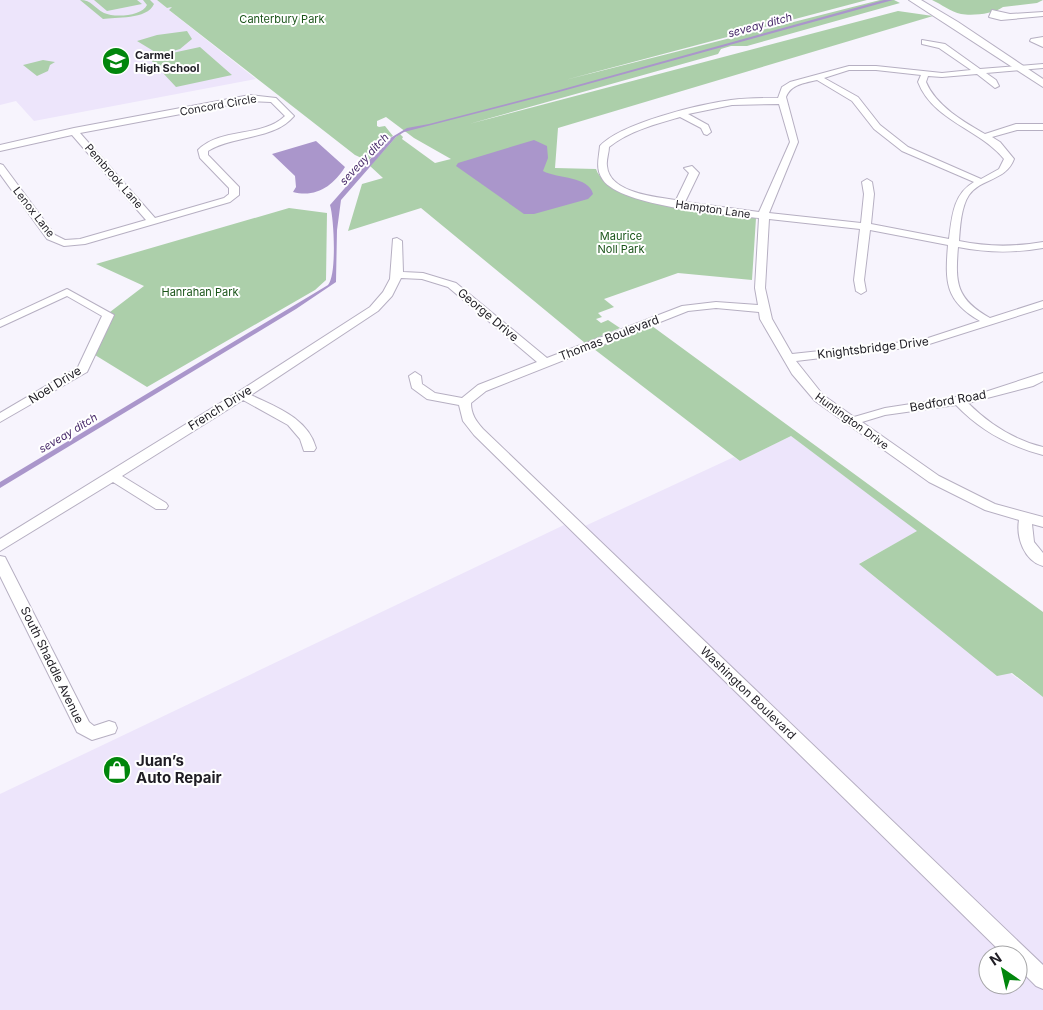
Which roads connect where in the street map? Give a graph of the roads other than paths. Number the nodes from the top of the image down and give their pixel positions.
1 (914, 0) edge
2 (922, 0) edge
3 (1043, 14) edge
4 (1009, 16) dead end
5 (1043, 39) edge
6 (925, 42) dead end
7 (1043, 45) edge
8 (1043, 66) edge
9 (1023, 68) junction
10 (979, 72) junction
11 (925, 74) junction
12 (816, 76) junction
13 (1043, 78) edge
14 (1043, 84) edge
15 (995, 86) dead end
16 (782, 101) junction
17 (683, 115) junction
18 (1043, 126) edge
19 (74, 131) junction
20 (707, 132) dead end
21 (984, 137) junction
22 (0, 148) edge
23 (0, 167) edge
24 (688, 168) dead end
25 (4, 178) edge
26 (867, 182) dead end
27 (981, 182) junction
28 (679, 204) junction
29 (763, 216) junction
30 (154, 222) junction
31 (865, 226) junction
32 (397, 241) dead end
33 (76, 242) joint
34 (952, 243) junction
35 (1043, 245) edge
36 (398, 275) junction
37 (861, 291) dead end
38 (1043, 304) edge
39 (762, 309) junction
40 (988, 321) junction
41 (0, 324) edge
42 (788, 358) junction
43 (544, 362) junction
44 (415, 376) dead end
45 (1043, 378) edge
46 (242, 395) junction
47 (958, 400) junction
48 (465, 402) junction
49 (0, 418) edge
50 (852, 422) junction
51 (309, 448) dead end
52 (1043, 451) edge
53 (113, 476) junction
54 (161, 506) dead end
55 (1026, 518) junction
56 (1043, 522) edge
57 (0, 546) edge
58 (0, 561) edge
59 (1043, 562) edge
60 (4, 577) edge
61 (109, 728) dead end
62 (1043, 978) edge

1 - 9 main road
2 - 9 main road
3 - 4 street
5 - 7 street
6 - 10 street
8 - 9 street
9 - 10 street
9 - 13 main road
9 - 14 main road
10 - 11 street
10 - 15 street
11 - 12 street
11 - 21 street
12 - 16 street
12 - 27 street
16 - 17 street, Hampton Lane
16 - 29 street, Huntington Drive
17 - 20 street
17 - 28 street, Hampton Lane
18 - 21 street
19 - 22 street, Concord Circle
19 - 30 street, Pembrook Lane
19 - 30 street, Concord Circle
21 - 27 street
23 - 25 street, Lenox Lane
24 - 28 street
25 - 33 street, Lenox Lane
26 - 31 street
27 - 34 street
28 - 29 street, Hampton Lane
29 - 31 street, Hampton Lane
29 - 39 street, Huntington Drive
30 - 33 street, Concord Circle
31 - 34 street, Hampton Lane
31 - 37 street
32 - 36 street, French Drive
34 - 35 street, Hampton Lane
34 - 40 street
36 - 43 street, George Drive
36 - 46 street, French Drive
38 - 40 street, Knightsbridge Drive
39 - 42 street, Huntington Drive
39 - 43 street, Thomas Boulevard
40 - 42 street, Knightsbridge Drive
41 - 49 street, Noel Drive
42 - 50 street, Huntington Drive
43 - 48 street, Thomas Boulevard
44 - 48 street
45 - 47 street, Bedford Road
46 - 51 street
46 - 53 street, French Drive
47 - 50 street, Bedford Road
47 - 52 street
48 - 62 street, Washington Boulevard
50 - 55 street, Huntington Drive
53 - 54 street
53 - 57 street, French Drive
55 - 56 street, Huntington Drive
55 - 59 street
58 - 60 street, South Shaddle Avenue
60 - 61 street, South Shaddle Avenue

